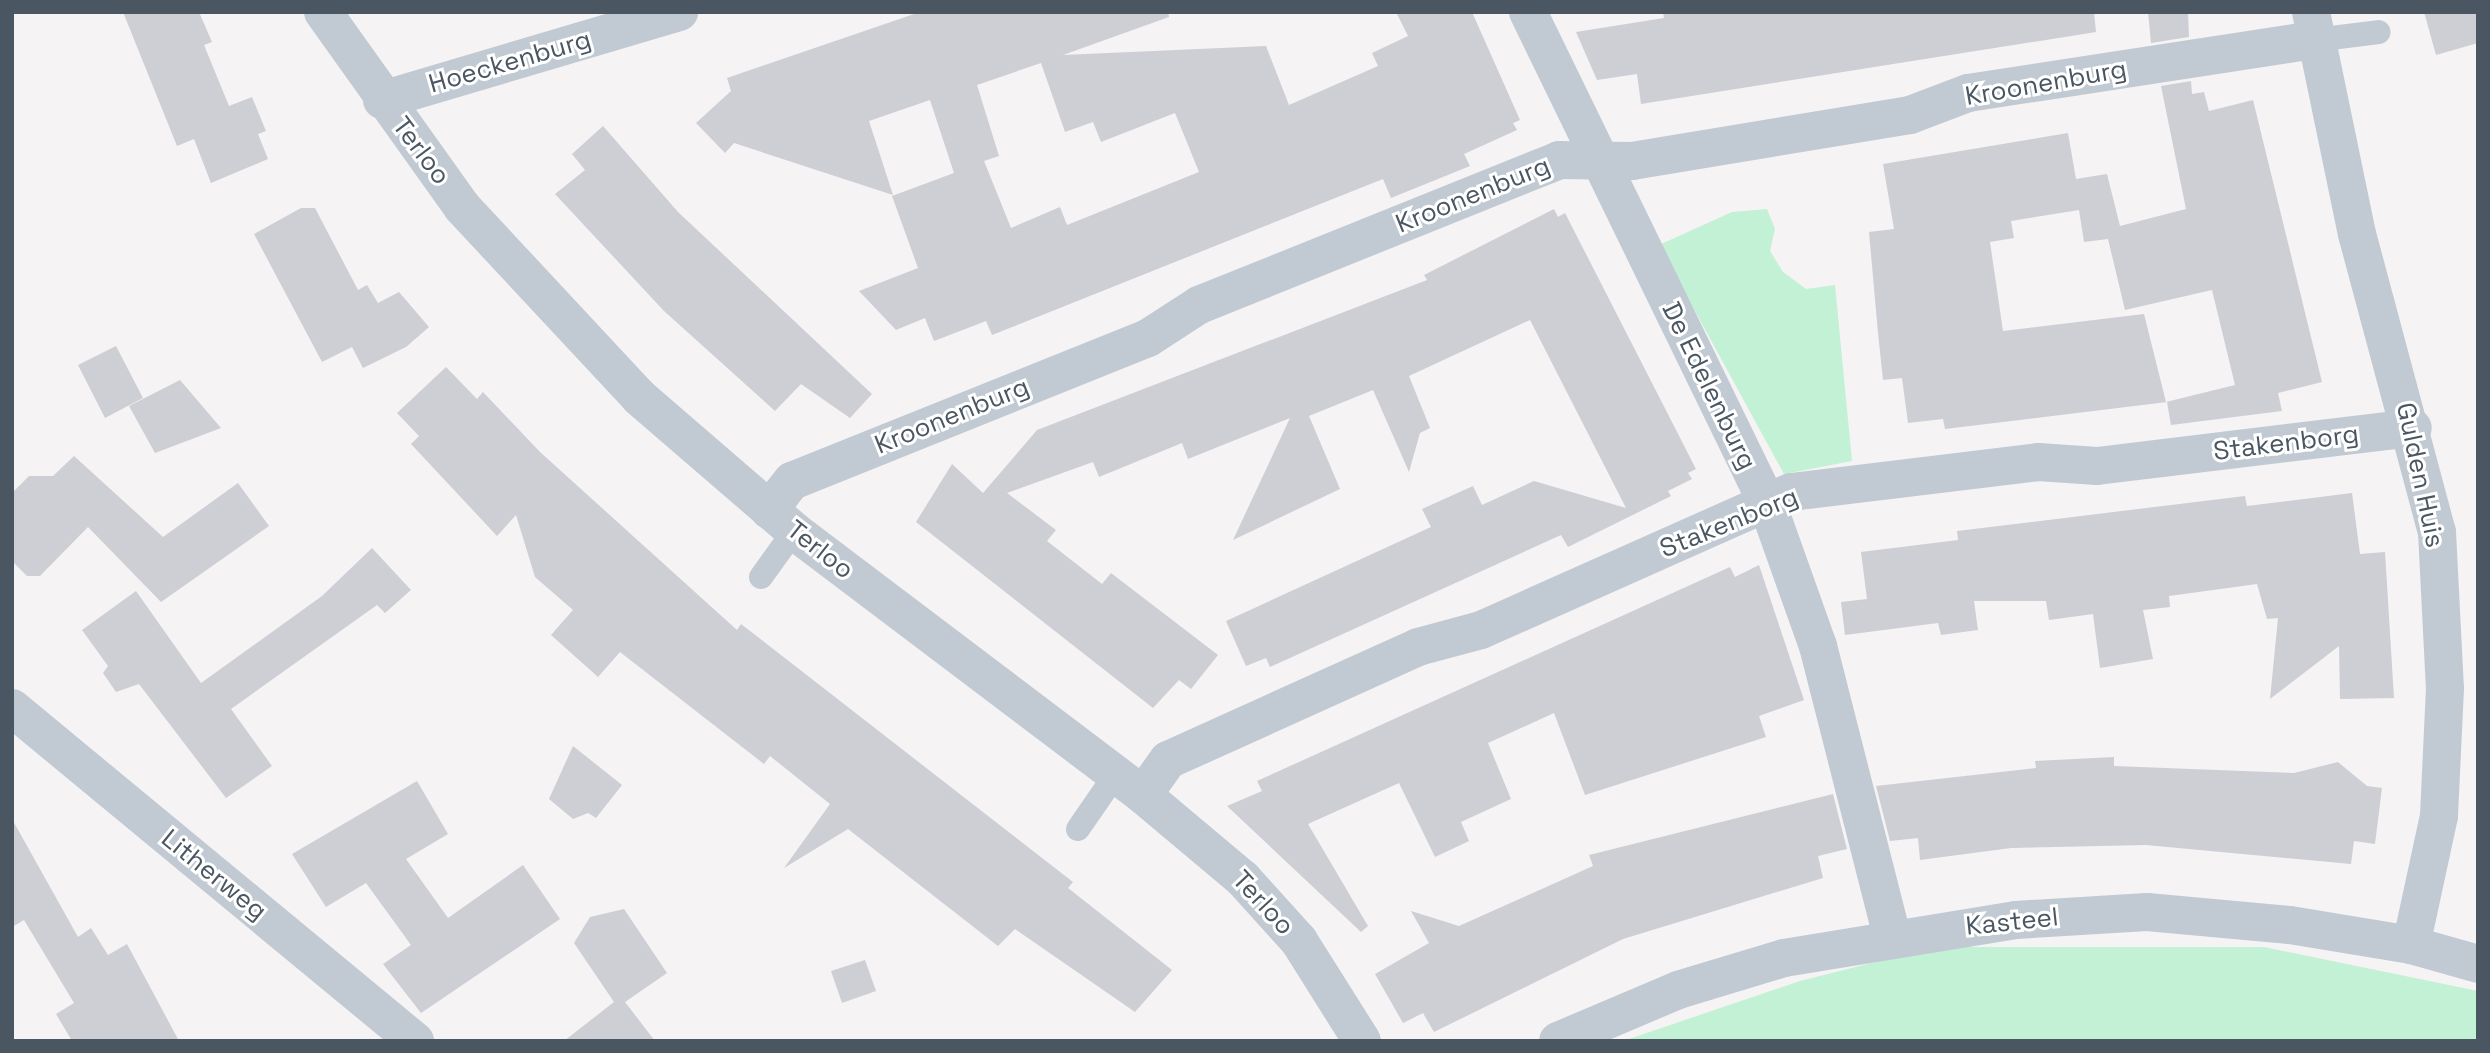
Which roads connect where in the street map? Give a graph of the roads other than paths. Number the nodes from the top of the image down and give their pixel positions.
1 (323, 12) edge
2 (679, 12) edge
3 (1528, 12) edge
4 (2313, 26) edge
5 (2379, 32) dead end
6 (382, 100) junction
7 (1596, 159) junction
8 (2413, 428) junction
9 (1767, 503) junction
10 (782, 520) junction
11 (761, 577) dead end
12 (12, 708) edge
13 (1130, 785) junction
14 (1078, 829) dead end
15 (1892, 937) junction
16 (2411, 945) junction
17 (2478, 964) edge
18 (415, 1041) edge
19 (1362, 1041) edge
20 (1558, 1041) edge

1 - 6 street, Terloo
2 - 6 street, Hoeckenburg
3 - 7 street, De Edelenburg
4 - 5 lane
4 - 7 street, Kroonenburg
4 - 8 street, Gulden Huis
6 - 10 street, Terloo
7 - 9 street, De Edelenburg
7 - 10 street, Kroonenburg
8 - 9 street, Stakenborg
8 - 16 street, Gulden Huis
9 - 13 street, Stakenborg
9 - 15 street, De Edelenburg
10 - 11 lane
10 - 13 street, Terloo
12 - 18 street, Litherweg
13 - 14 lane
13 - 19 street, Terloo
15 - 16 street, Kasteel
15 - 20 street, Kasteel
16 - 17 street, Kasteel

